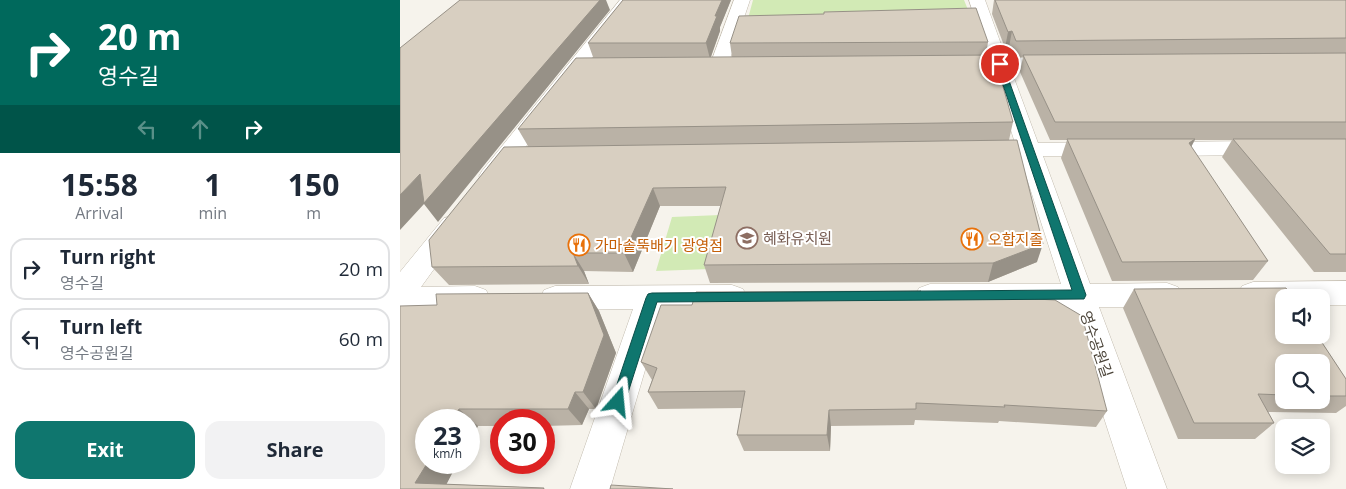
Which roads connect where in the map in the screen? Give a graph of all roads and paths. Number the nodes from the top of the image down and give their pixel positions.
1 (628, 0) edge
2 (742, 0) edge
3 (986, 5) edge
4 (942, 64) edge
5 (1000, 64) junction
6 (1079, 64) edge
7 (739, 65) edge
8 (700, 66) edge
9 (719, 66) junction
10 (1287, 148) edge
11 (1029, 149) junction
12 (960, 150) edge
13 (507, 156) junction
14 (536, 156) edge
15 (400, 293) edge
16 (1346, 293) edge
17 (1198, 294) edge
18 (1228, 294) edge
19 (1080, 295) junction
20 (901, 296) edge
21 (762, 297) edge
22 (497, 298) edge
23 (526, 298) edge
24 (652, 298) junction
25 (400, 299) edge
26 (590, 489) edge
27 (1147, 489) edge

1 - 13 street
2 - 9 street
3 - 5 street, 영수공원길
4 - 5 street
5 - 6 street
5 - 11 street, 영수공원길
7 - 9 street
8 - 9 street
10 - 11 street
11 - 12 street
11 - 19 street, 영수공원길
13 - 14 street
13 - 15 street
16 - 18 street
17 - 19 street
19 - 20 street
19 - 27 street, 영수공원길
21 - 24 street
22 - 25 street
23 - 24 street
24 - 26 street

